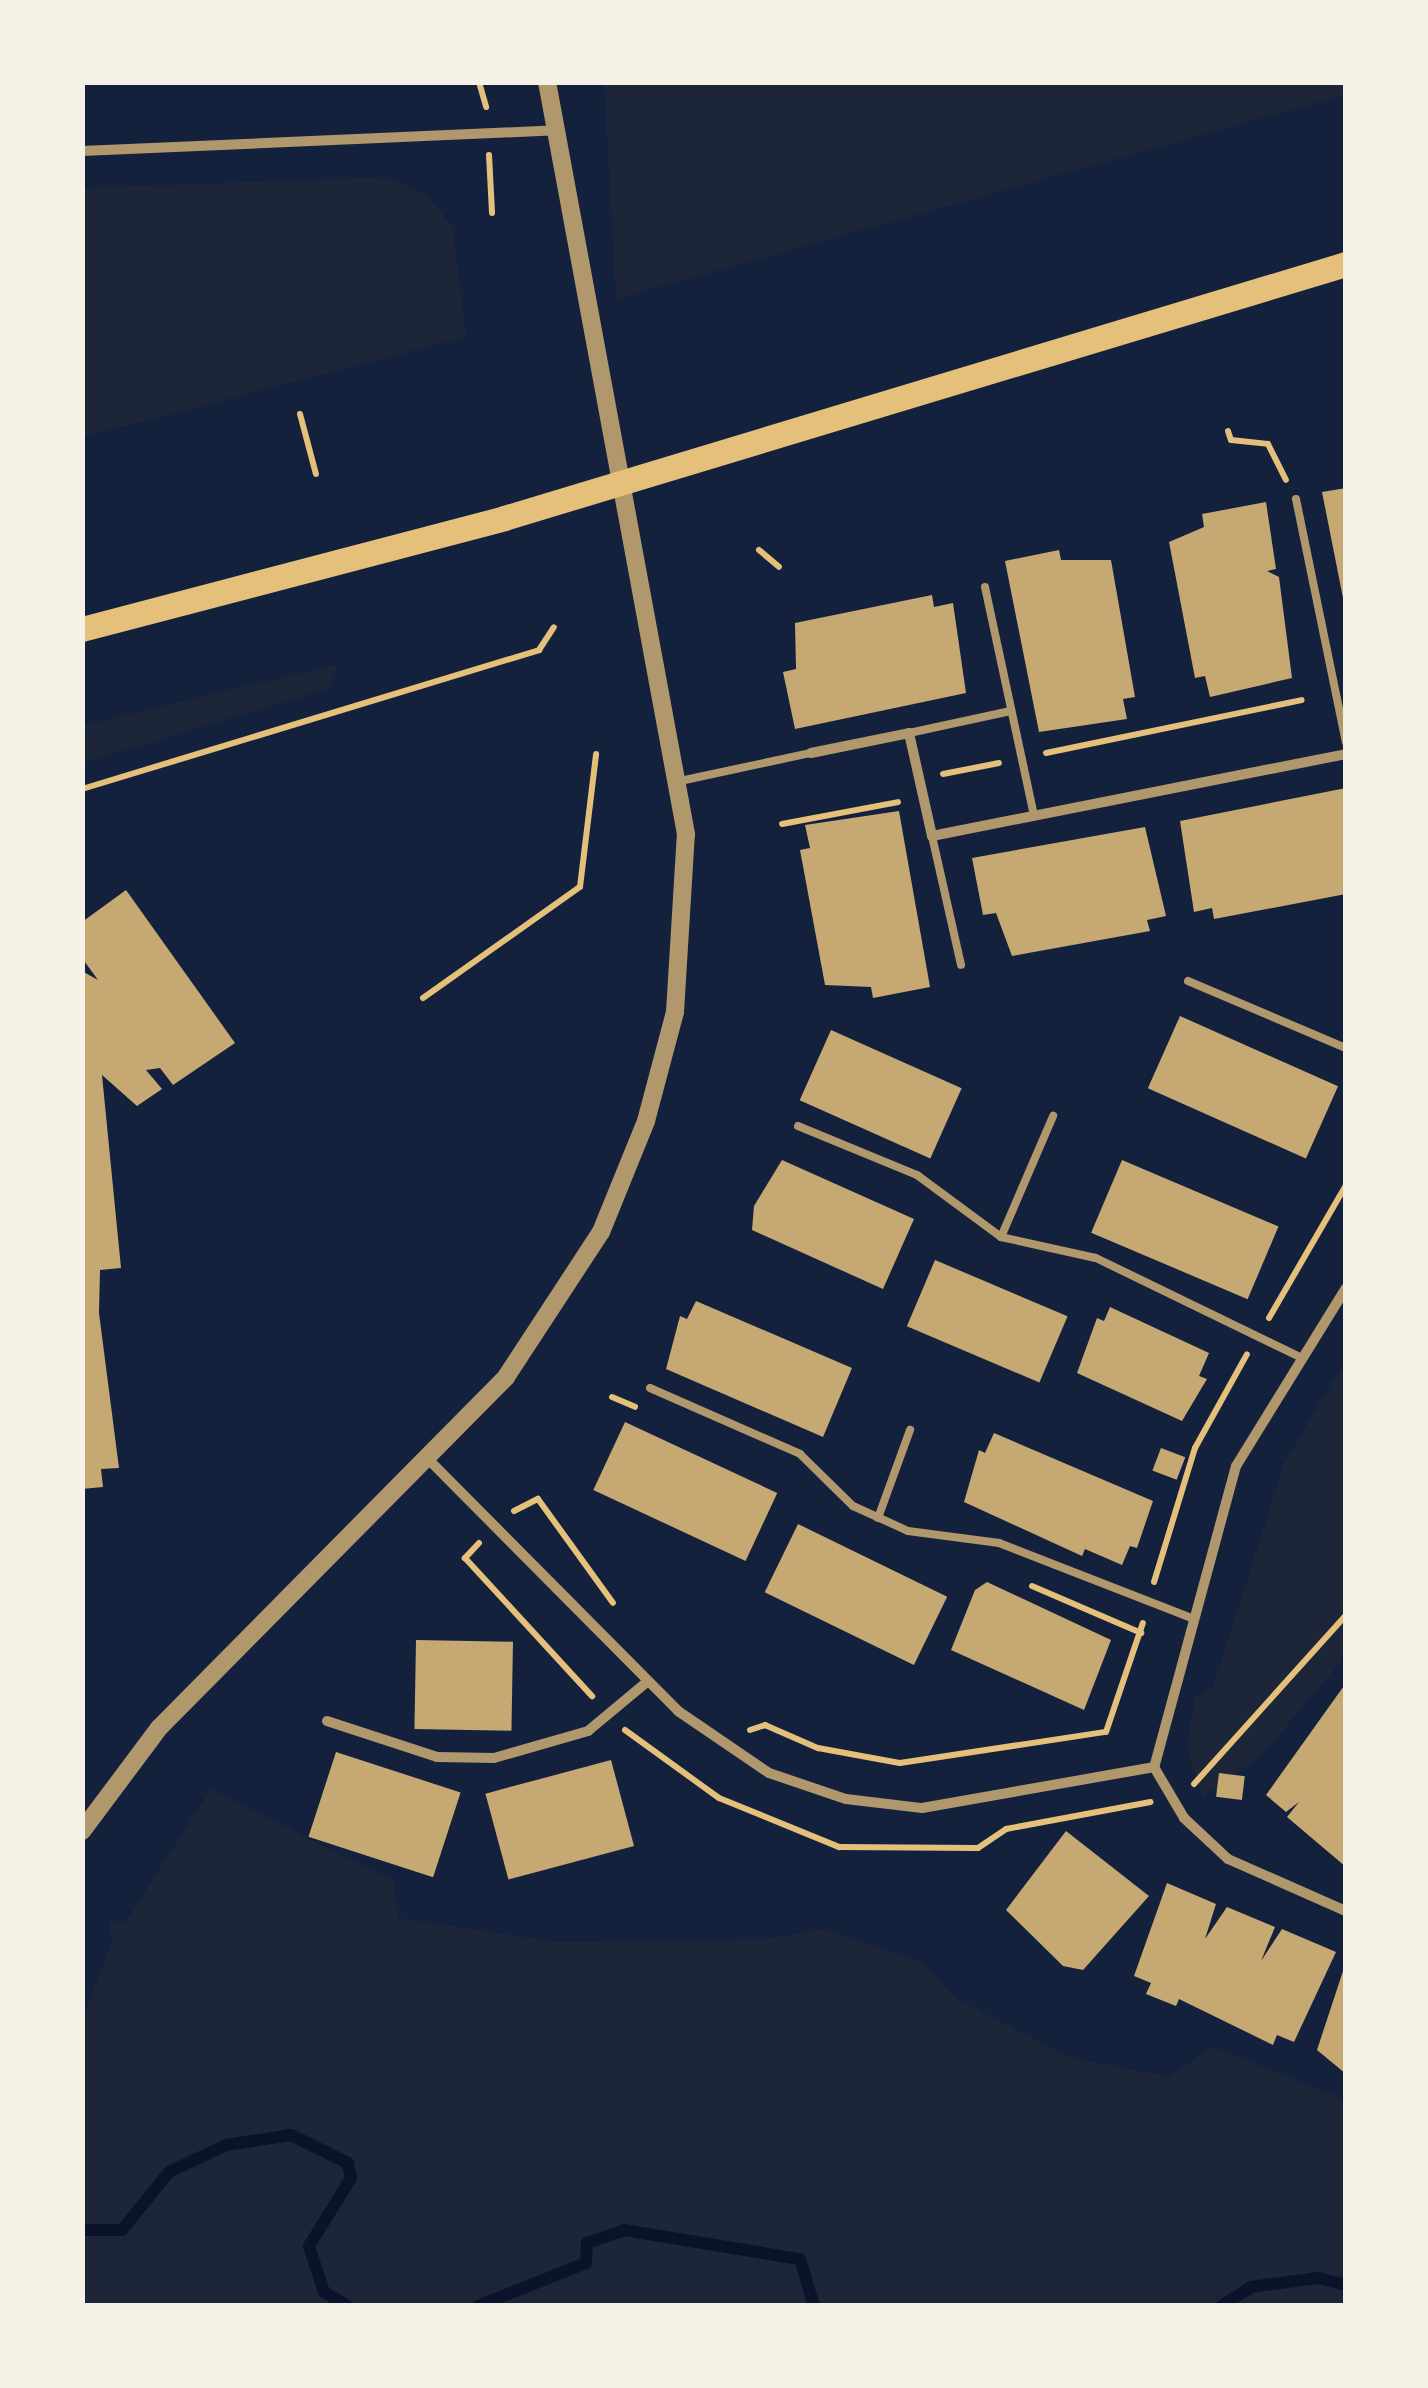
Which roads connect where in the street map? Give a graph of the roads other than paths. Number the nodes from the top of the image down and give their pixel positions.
1 (547, 82) edge
2 (556, 130) junction
3 (82, 151) edge
4 (1346, 264) edge
5 (621, 477) junction
6 (1296, 499) dead end
7 (985, 587) dead end
8 (82, 629) edge
9 (1012, 710) junction
10 (909, 732) junction
11 (1346, 742) edge
12 (810, 753) joint
13 (1346, 754) edge
14 (680, 780) junction
15 (1034, 815) junction
16 (932, 836) junction
17 (961, 965) dead end
18 (1188, 981) dead end
19 (1346, 1048) edge
20 (1053, 1116) dead end
21 (798, 1126) dead end
22 (1001, 1237) junction
23 (1346, 1288) edge
24 (1300, 1356) junction
25 (650, 1388) dead end
26 (910, 1430) dead end
27 (430, 1461) junction
28 (878, 1518) junction
29 (1191, 1618) junction
30 (648, 1680) junction
31 (327, 1721) dead end
32 (1154, 1767) junction
33 (82, 1831) edge
34 (1346, 1911) edge

1 - 2 street
2 - 3 street
2 - 5 street
4 - 5 main road
5 - 8 main road
5 - 14 street
6 - 11 lane
7 - 9 lane
9 - 10 lane
9 - 15 lane
10 - 12 street
10 - 16 street
12 - 14 lane
13 - 15 street
14 - 27 street
15 - 16 street
16 - 17 lane
18 - 19 lane
20 - 22 lane
21 - 22 lane
22 - 24 lane
23 - 24 street
24 - 29 street
25 - 28 lane
26 - 28 lane
27 - 30 street
27 - 33 street
28 - 29 lane
29 - 32 street
30 - 31 street
30 - 32 street
32 - 34 street

